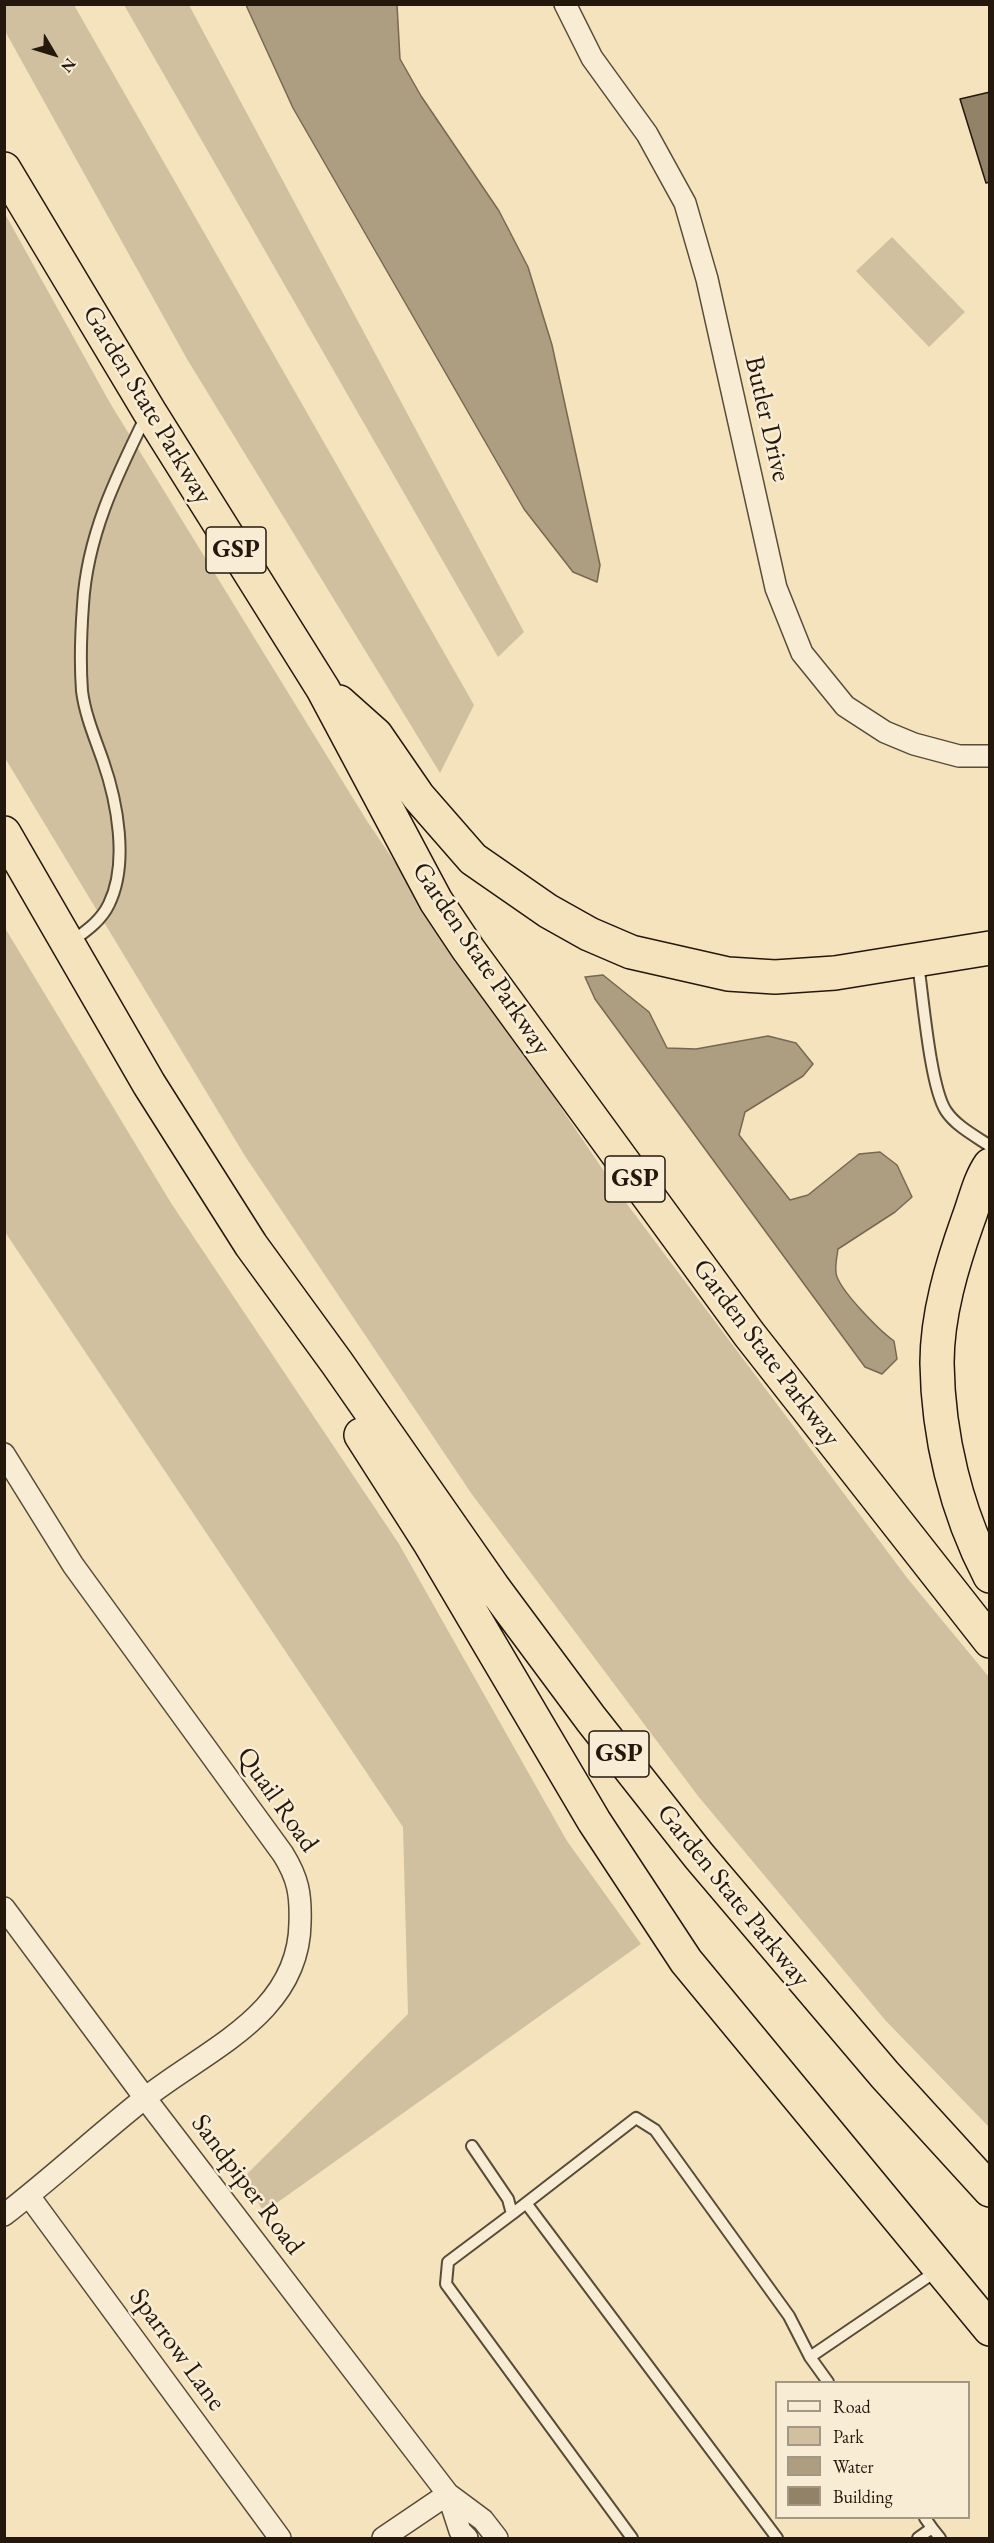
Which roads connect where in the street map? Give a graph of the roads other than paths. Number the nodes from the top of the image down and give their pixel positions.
1 (565, 4) edge
2 (4, 169) edge
3 (149, 411) junction
4 (323, 688) junction
5 (990, 756) edge
6 (4, 833) edge
7 (68, 945) junction
8 (990, 948) edge
9 (918, 960) junction
10 (990, 1146) edge
11 (990, 1165) edge
12 (284, 1291) junction
13 (4, 1454) edge
14 (990, 1576) edge
15 (990, 1641) edge
16 (4, 1908) edge
17 (145, 2098) junction
18 (472, 2146) dead end
19 (990, 2190) edge
20 (29, 2196) junction
21 (526, 2203) junction
22 (512, 2214) junction
23 (4, 2215) edge
24 (940, 2269) junction
25 (990, 2329) edge
26 (810, 2358) junction
27 (827, 2381) edge
28 (448, 2494) junction
29 (926, 2519) edge
30 (932, 2528) junction
31 (280, 2538) edge
32 (383, 2538) edge
33 (467, 2538) edge
34 (497, 2538) edge
35 (632, 2538) edge
36 (777, 2538) edge
37 (918, 2538) edge
38 (940, 2538) edge

1 - 5 street, Butler Drive
2 - 3 highway, Garden State Parkway / GSP
3 - 4 highway, Garden State Parkway / GSP
3 - 7 lane
4 - 9 highway
4 - 15 highway, Garden State Parkway / GSP
6 - 7 highway, Garden State Parkway / GSP
7 - 12 highway, Garden State Parkway / GSP
8 - 9 highway
9 - 10 lane
11 - 14 highway
12 - 19 highway, Garden State Parkway / GSP
12 - 24 highway
13 - 17 street, Quail Road
16 - 17 street, Sandpiper Road
17 - 20 street, Quail Road
17 - 28 street, Sandpiper Road
18 - 22 lane
20 - 23 street, Quail Road
20 - 31 street, Sparrow Lane
21 - 22 lane
21 - 26 lane
21 - 36 lane
22 - 35 lane
24 - 25 highway
24 - 26 lane
26 - 27 lane
28 - 32 street
28 - 33 street, Sandpiper Road
28 - 34 street, Sandpiper Road
29 - 30 lane
30 - 37 lane
30 - 38 lane

